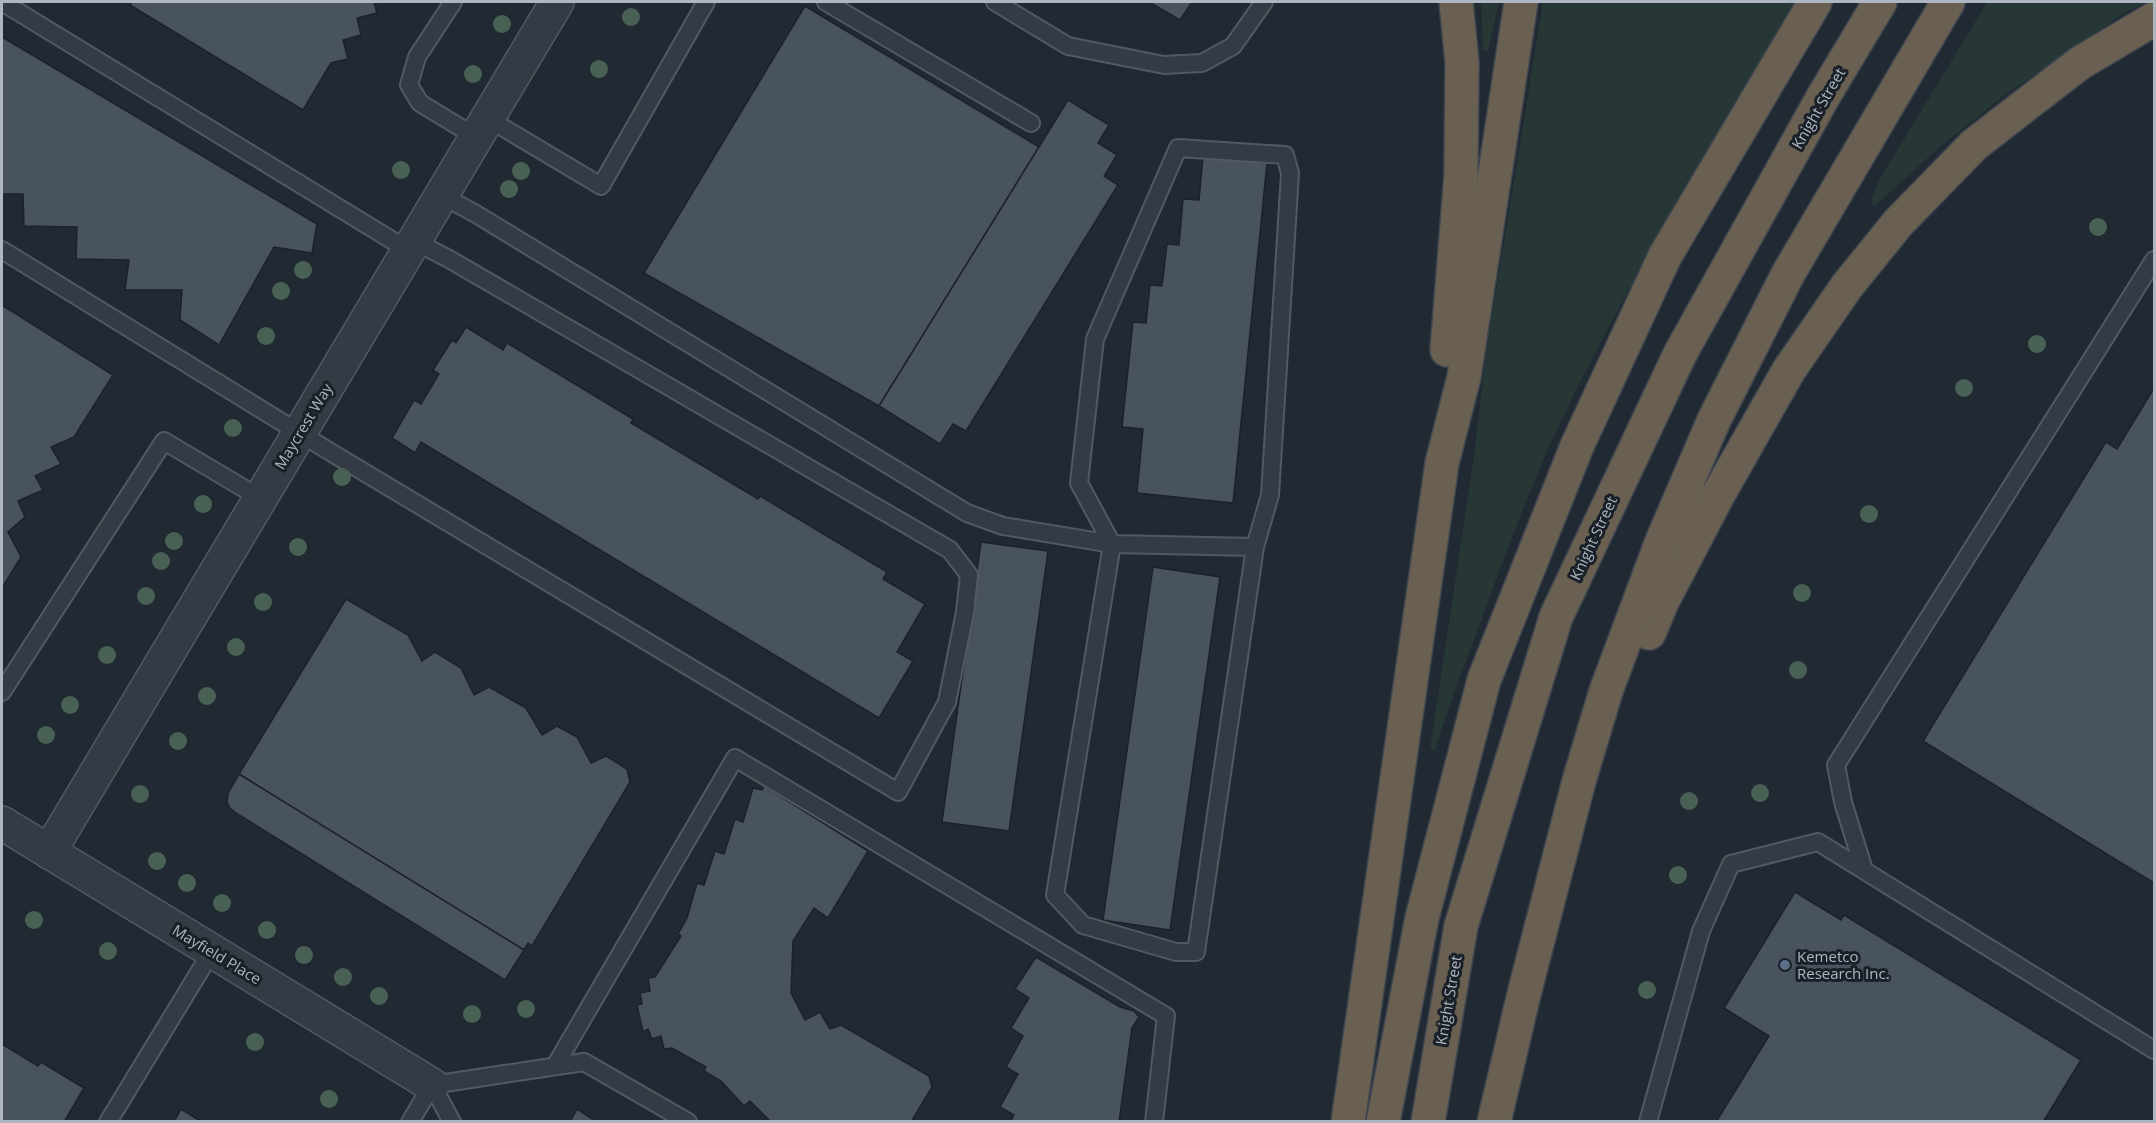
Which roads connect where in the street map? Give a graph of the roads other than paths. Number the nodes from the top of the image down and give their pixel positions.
1 (2, 2) edge
2 (453, 2) edge
3 (557, 2) edge
4 (706, 2) edge
5 (826, 2) edge
6 (994, 2) edge
7 (1264, 2) edge
8 (1456, 2) edge
9 (1521, 2) edge
10 (1815, 2) edge
11 (1880, 2) edge
12 (1948, 2) edge
13 (2154, 19) edge
14 (1031, 123) dead end
15 (482, 127) junction
16 (441, 195) junction
17 (411, 245) junction
18 (2, 250) edge
19 (2154, 261) edge
20 (300, 432) junction
21 (1442, 463) junction
22 (260, 498) junction
23 (1112, 544) junction
24 (1255, 547) junction
25 (2, 692) edge
26 (1579, 781) junction
27 (2, 823) edge
28 (49, 852) junction
29 (1864, 870) junction
30 (212, 951) junction
31 (2154, 1050) edge
32 (555, 1066) junction
33 (432, 1085) junction
34 (108, 1122) edge
35 (410, 1122) edge
36 (452, 1122) edge
37 (688, 1122) edge
38 (1154, 1122) edge
39 (1348, 1122) edge
40 (1383, 1122) edge
41 (1428, 1122) edge
42 (1494, 1122) edge
43 (1648, 1122) edge

1 - 17 lane
2 - 15 lane
3 - 15 street, Maycrest Way
4 - 15 lane
5 - 14 lane
6 - 7 lane
8 - 21 highway
9 - 21 highway
10 - 40 highway
11 - 41 highway, Knight Street
12 - 26 highway
13 - 26 highway
15 - 16 street, Maycrest Way
16 - 17 street, Maycrest Way
16 - 23 lane
17 - 20 street, Maycrest Way
17 - 20 lane
18 - 20 lane
19 - 29 lane
20 - 22 street, Maycrest Way
21 - 39 highway
22 - 25 lane
22 - 28 street, Maycrest Way
23 - 24 lane
23 - 24 lane
23 - 24 lane
26 - 42 highway
27 - 28 street, Mayfield Place
28 - 30 street, Mayfield Place
29 - 31 lane
29 - 43 lane
30 - 33 street, Mayfield Place
30 - 34 lane
32 - 33 lane
32 - 37 lane
32 - 38 lane
33 - 35 lane
33 - 36 lane

